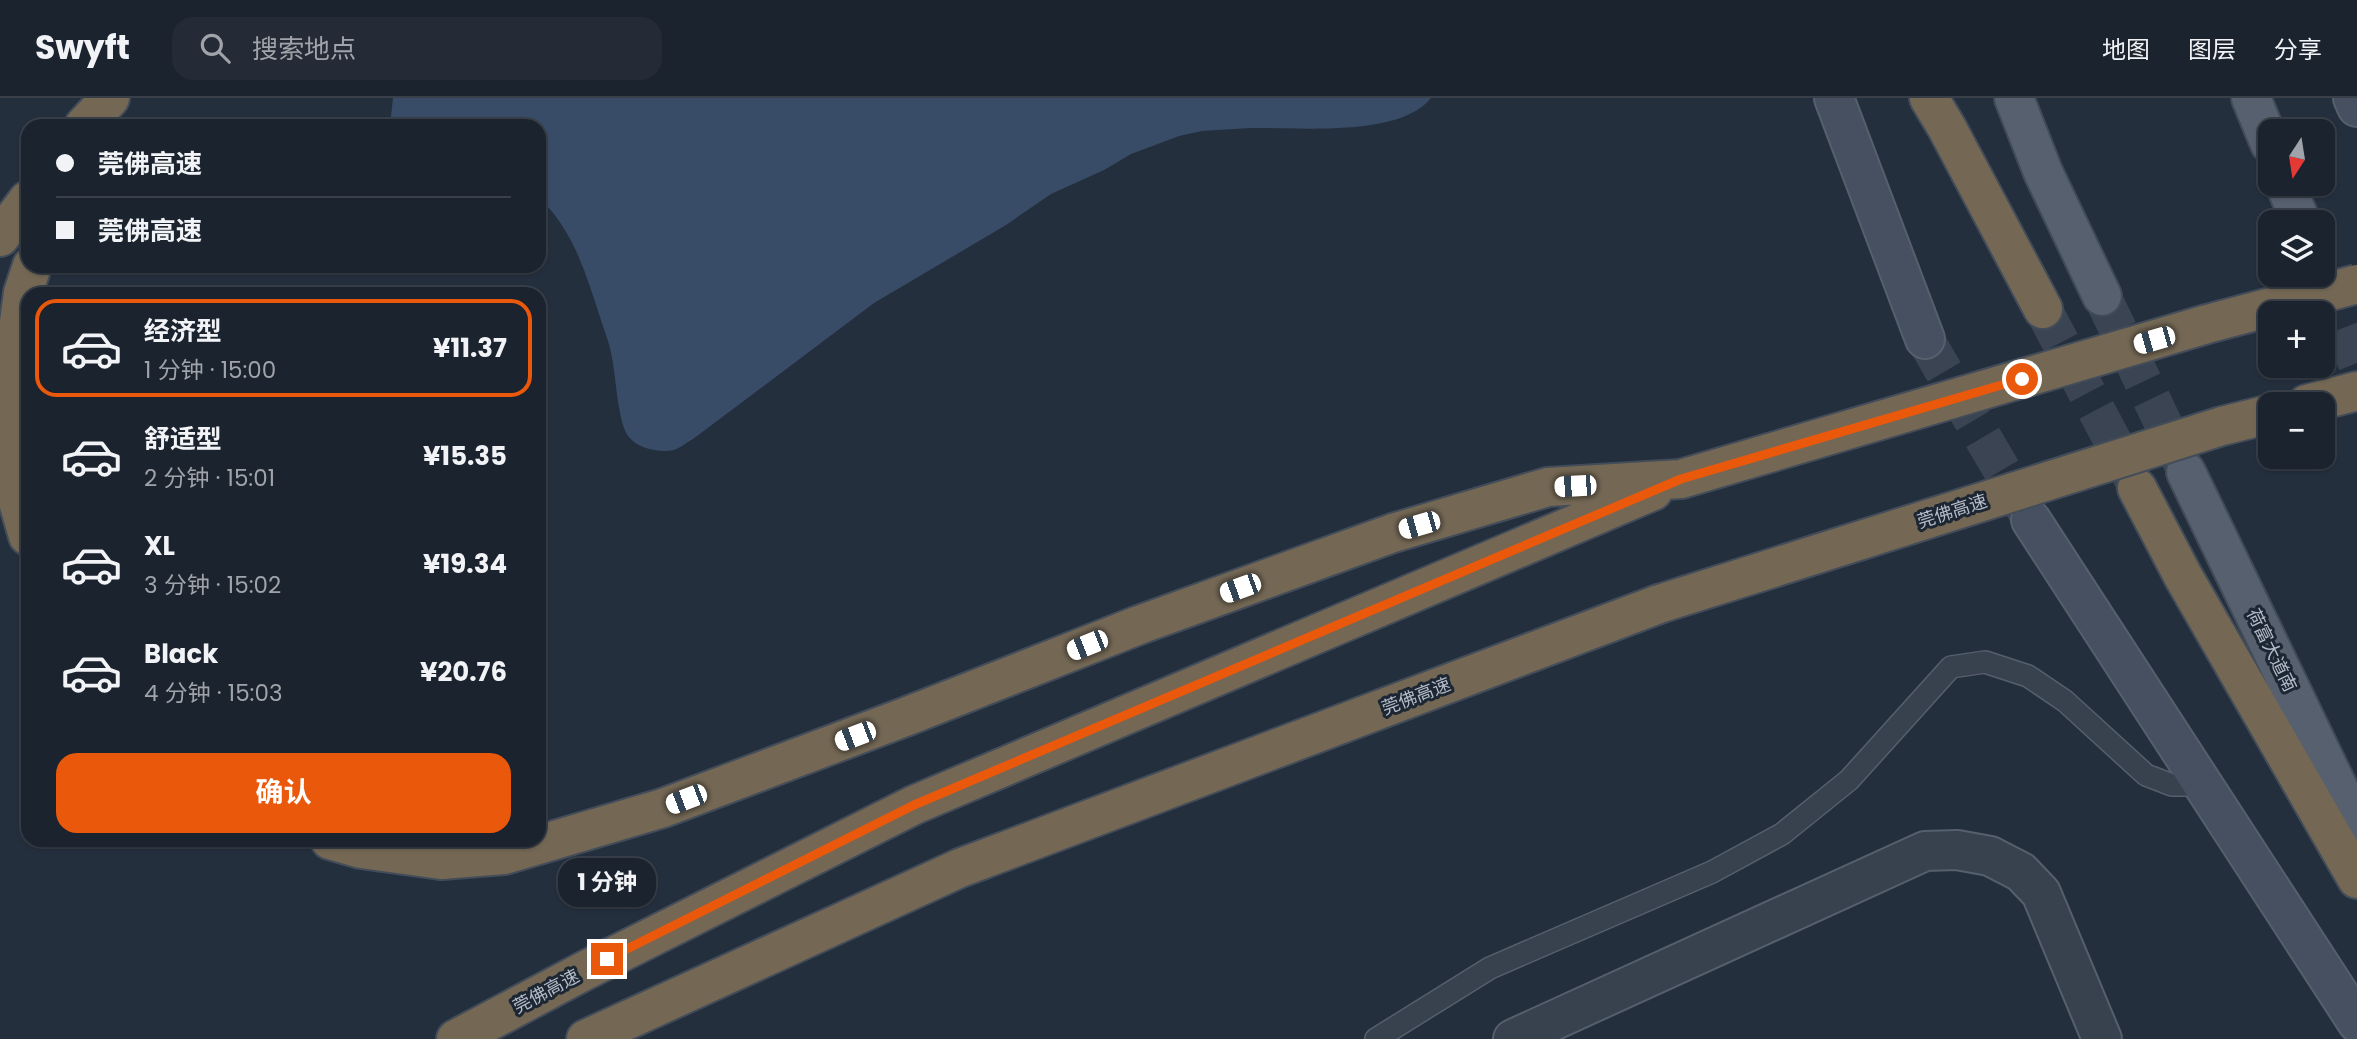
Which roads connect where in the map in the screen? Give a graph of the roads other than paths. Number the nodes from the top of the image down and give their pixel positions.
1 (110, 98) edge
2 (1834, 98) edge
3 (1929, 98) edge
4 (2014, 98) edge
5 (2251, 98) edge
6 (2353, 98) edge
7 (2357, 107) edge
8 (90, 119) edge
9 (2260, 119) edge
10 (21, 209) edge
11 (0, 237) edge
12 (2357, 284) edge
13 (2102, 296) tunnel mouth
14 (21, 307) edge
15 (2043, 309) tunnel mouth
16 (1925, 339) tunnel mouth
17 (2357, 391) edge
18 (2335, 397) edge
19 (2258, 417) edge
20 (2186, 472) tunnel mouth
21 (1681, 479) junction
22 (2137, 488) tunnel mouth
23 (21, 512) edge
24 (2031, 520) tunnel mouth
25 (2203, 785) junction
26 (2357, 827) edge
27 (546, 843) edge
28 (354, 847) edge
29 (531, 847) edge
30 (2357, 880) edge
31 (2357, 1022) edge
32 (1523, 1037) edge
33 (456, 1039) edge
34 (586, 1039) edge
35 (1376, 1039) edge
36 (2102, 1039) edge

1 - 8 highway
2 - 16 street
3 - 15 highway
4 - 13 main road
5 - 9 main road
6 - 7 street
10 - 11 highway
12 - 21 highway, 莞佛高速, bridge
14 - 23 highway
17 - 18 highway
19 - 34 highway, 莞佛高速, bridge
20 - 26 main road, 荷富大道南
21 - 27 highway
21 - 33 highway, 莞佛高速
22 - 30 highway
24 - 25 street
25 - 31 street
25 - 35 lane
28 - 29 highway
32 - 36 street

